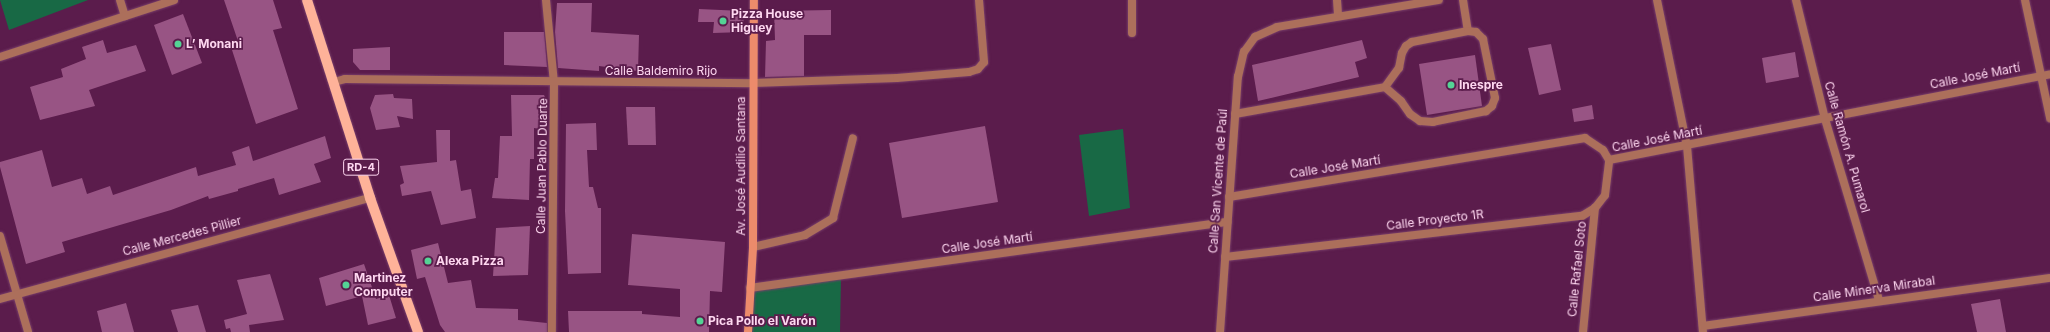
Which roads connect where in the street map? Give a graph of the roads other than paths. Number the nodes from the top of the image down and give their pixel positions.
1 (120, 0) edge
2 (174, 0) edge
3 (307, 0) edge
4 (546, 0) edge
5 (754, 0) edge
6 (979, 0) edge
7 (1132, 0) edge
8 (1337, 0) edge
9 (1439, 0) edge
10 (1463, 0) edge
11 (1657, 0) edge
12 (1796, 0) edge
13 (2025, 0) edge
14 (125, 16) junction
15 (1338, 16) junction
16 (1468, 31) junction
17 (1132, 33) dead end
18 (0, 57) edge
19 (2050, 74) edge
20 (2039, 76) junction
21 (334, 82) junction
22 (554, 83) junction
23 (753, 83) junction
24 (1385, 87) junction
25 (1235, 114) junction
26 (2050, 118) edge
27 (1824, 119) junction
28 (853, 138) dead end
29 (1687, 146) junction
30 (1609, 160) junction
31 (1229, 197) junction
32 (370, 198) junction
33 (1595, 208) junction
34 (1227, 222) junction
35 (0, 236) edge
36 (753, 247) junction
37 (1225, 257) junction
38 (2050, 278) edge
39 (750, 288) junction
40 (17, 294) junction
41 (0, 298) edge
42 (1879, 300) junction
43 (1703, 329) edge
44 (28, 332) edge
45 (418, 332) edge
46 (552, 332) edge
47 (748, 332) edge
48 (1220, 332) edge
49 (1583, 332) edge

1 - 14 street
2 - 14 street
3 - 21 main road, RD-4
4 - 22 street, Calle Juan Pablo Duarte
5 - 23 main road, Av. José Audilio Santana
6 - 23 street, Calle Baldemiro Rijo
7 - 17 street
8 - 15 street
9 - 15 street
10 - 16 street
11 - 29 street
12 - 27 street, Calle Ramón A. Pumarol
13 - 20 street
14 - 18 street
15 - 25 street, Calle San Vicente de Paúl
16 - 24 street
16 - 24 street
19 - 20 street, Calle José Martí
20 - 26 street
20 - 27 street, Calle José Martí
21 - 22 street, Calle Baldemiro Rijo
21 - 32 main road, RD-4
22 - 23 street, Calle Baldemiro Rijo
22 - 46 street, Calle Juan Pablo Duarte
23 - 36 main road, Av. José Audilio Santana
24 - 25 street
25 - 31 street, Calle San Vicente de Paúl
27 - 29 street, Calle José Martí
27 - 42 street, Calle Ramón A. Pumarol
28 - 36 street
29 - 30 street, Calle José Martí
29 - 43 street
30 - 31 street, Calle José Martí
30 - 33 street
31 - 34 street, Calle San Vicente de Paúl
32 - 40 street, Calle Mercedes Pillier
32 - 45 main road, RD-4
33 - 37 street, Calle Proyecto 1R
33 - 49 street, Calle Rafael Soto
34 - 37 street, Calle San Vicente de Paúl
34 - 39 street, Calle José Martí
35 - 40 street
36 - 39 main road, Av. José Audilio Santana
37 - 48 street, Calle San Vicente de Paúl
38 - 42 street, Calle Minerva Mirabal
39 - 47 main road, Av. José Audilio Santana
40 - 41 street, Calle Mercedes Pillier
40 - 44 street
42 - 43 street, Calle Minerva Mirabal

